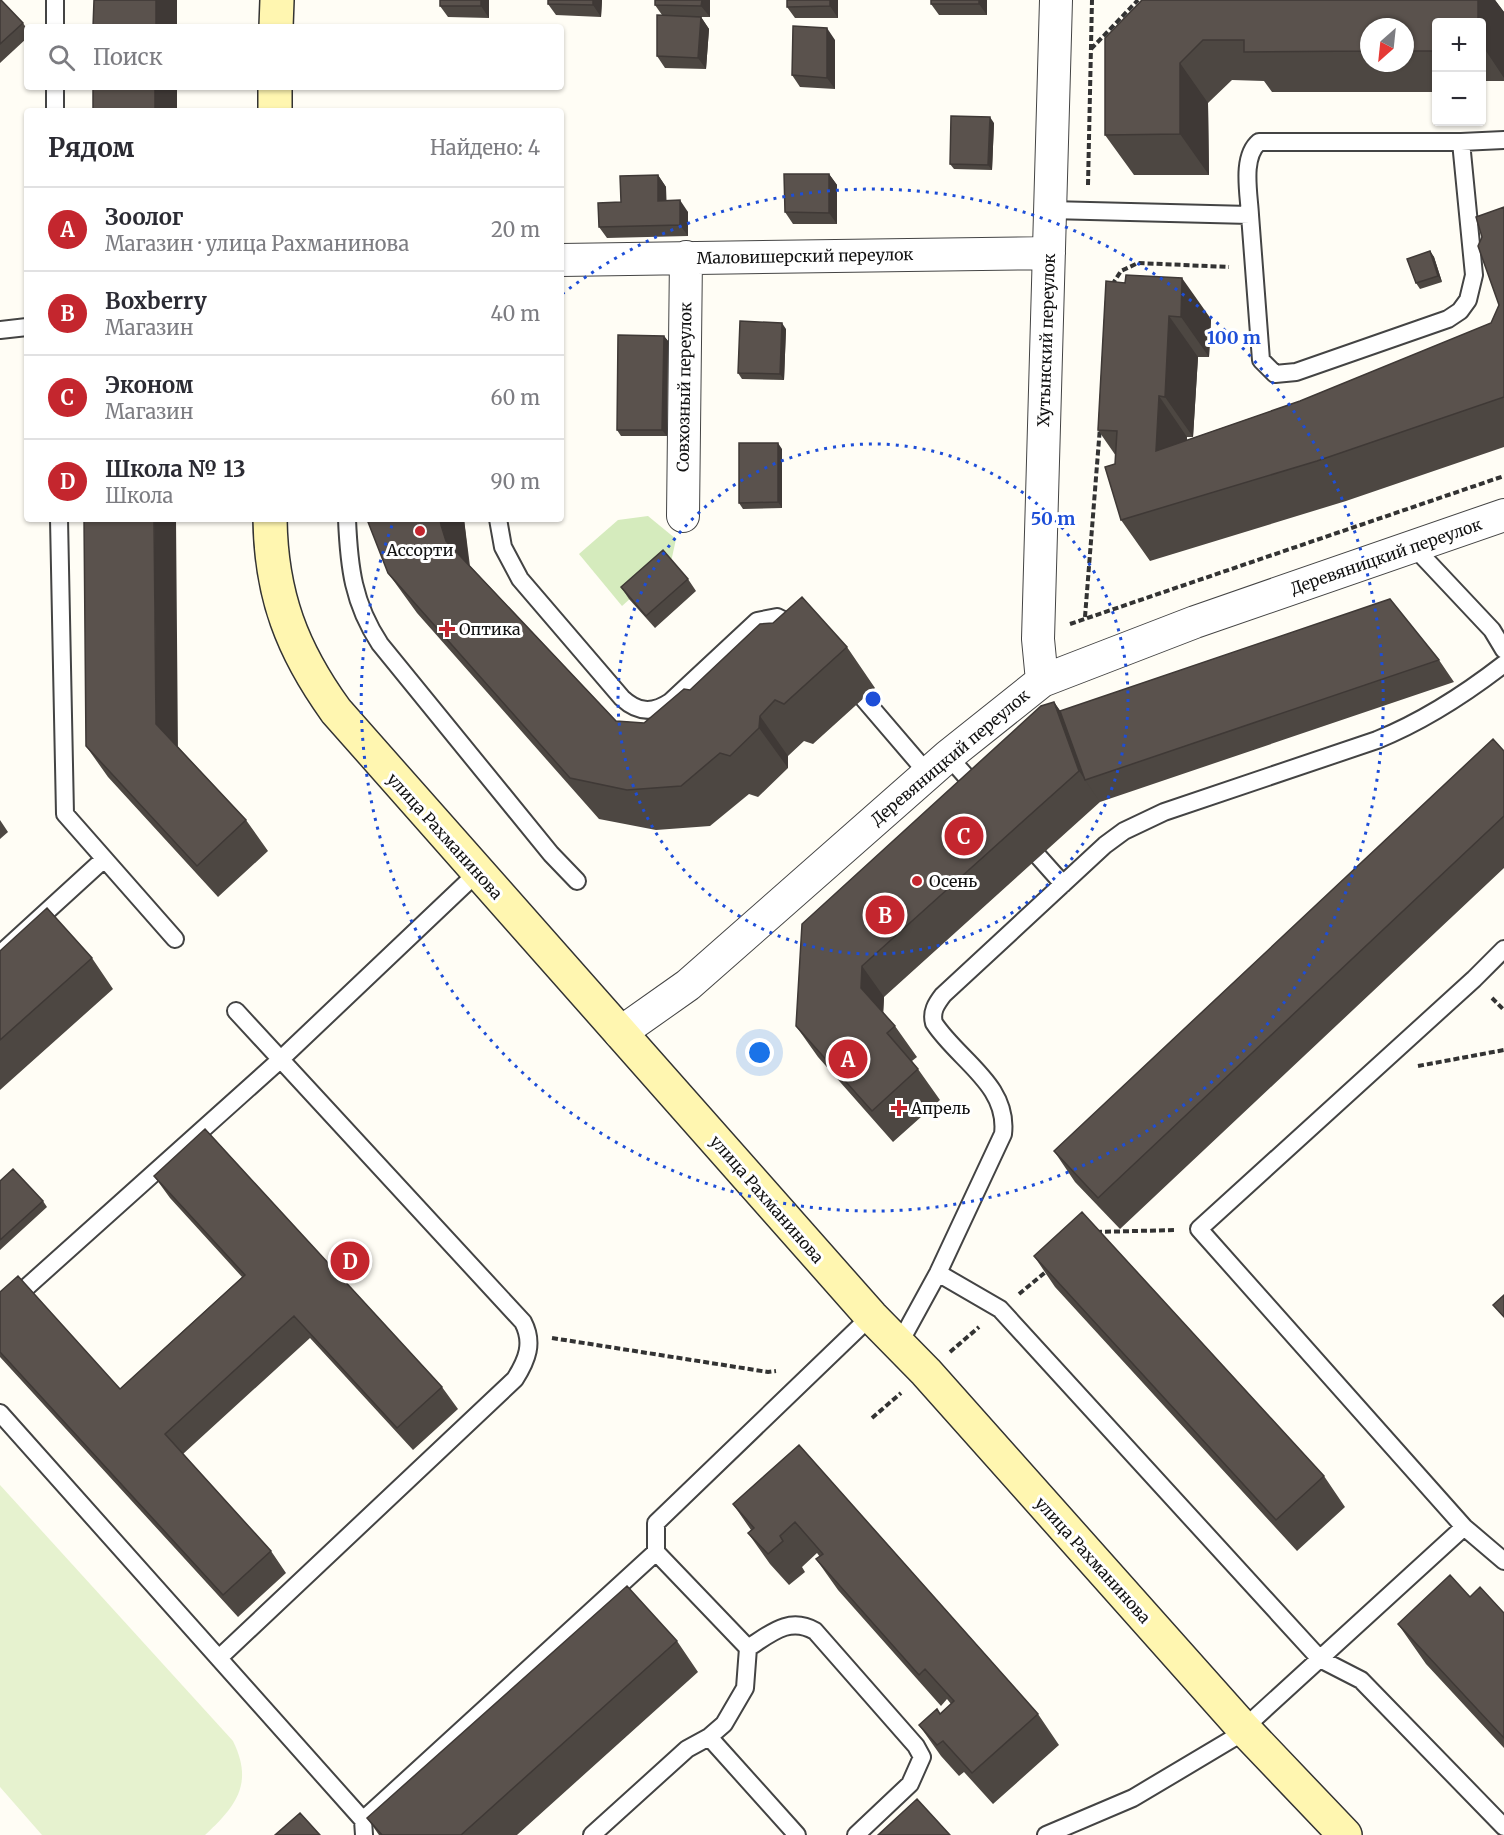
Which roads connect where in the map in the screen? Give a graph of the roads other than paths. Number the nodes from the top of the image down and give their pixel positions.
1 (55, 0) edge
2 (277, 0) edge
3 (1056, 0) edge
4 (55, 24) edge
5 (276, 24) edge
6 (55, 90) edge
7 (275, 90) edge
8 (55, 108) edge
9 (275, 108) edge
10 (1504, 140) edge
11 (1461, 142) junction
12 (1050, 210) junction
13 (1250, 215) junction
14 (1049, 253) junction
15 (686, 257) junction
16 (564, 260) edge
17 (24, 327) edge
18 (0, 330) edge
19 (1504, 515) edge
20 (683, 516) dead end
21 (59, 522) edge
22 (270, 522) edge
23 (347, 522) edge
24 (499, 522) edge
25 (1413, 546) junction
26 (809, 638) edge
27 (1504, 650) edge
28 (1504, 664) edge
29 (1042, 681) junction
30 (863, 698) dead end
31 (938, 765) junction
32 (990, 802) edge
33 (1038, 856) dead end
34 (104, 860) junction
35 (477, 873) junction
36 (577, 880) dead end
37 (1063, 884) junction
38 (175, 939) dead end
39 (1504, 949) edge
40 (0, 954) edge
41 (236, 1011) dead end
42 (620, 1033) junction
43 (281, 1059) junction
44 (938, 1273) junction
45 (0, 1311) edge
46 (871, 1316) junction
47 (898, 1346) junction
48 (0, 1413) edge
49 (1464, 1527) junction
50 (656, 1552) junction
51 (1504, 1561) edge
52 (748, 1648) junction
53 (219, 1658) junction
54 (1320, 1659) junction
55 (1244, 1729) junction
56 (710, 1737) junction
57 (1504, 1827) edge
58 (364, 1828) edge
59 (592, 1835) edge
60 (797, 1835) edge
61 (856, 1835) edge
62 (1046, 1835) edge
63 (1345, 1835) edge

1 - 4 lane
2 - 5 street
3 - 12 street, Хутынский переулок
6 - 8 lane
7 - 9 street
10 - 11 lane
11 - 13 lane
11 - 13 lane
12 - 13 lane
12 - 14 street, Хутынский переулок
14 - 15 street, Маловишерский переулок
14 - 29 street, Хутынский переулок
15 - 16 street, Маловишерский переулок
15 - 20 street, Совхозный переулок
17 - 18 lane
19 - 25 street, Деревяницкий переулок
21 - 34 lane
22 - 35 street, улица Рахманинова
23 - 36 lane
24 - 26 lane
25 - 27 lane
25 - 29 street, Деревяницкий переулок
28 - 37 lane
29 - 31 street, Деревяницкий переулок
30 - 31 lane
31 - 32 lane
31 - 42 street, Деревяницкий переулок
33 - 37 lane
34 - 38 lane
34 - 40 lane
35 - 42 street, улица Рахманинова
35 - 43 lane
37 - 44 lane
39 - 49 lane
41 - 43 lane
42 - 46 street, улица Рахманинова
43 - 45 lane
43 - 53 lane
44 - 47 lane
44 - 54 lane
46 - 47 street, улица Рахманинова
46 - 50 lane
47 - 55 street, улица Рахманинова
48 - 53 lane
49 - 51 lane
49 - 54 lane
50 - 52 lane
50 - 58 lane
52 - 56 lane
52 - 61 lane
53 - 58 lane
54 - 55 lane
54 - 57 lane
55 - 62 lane
55 - 63 street, улица Рахманинова
56 - 59 lane
56 - 60 lane

